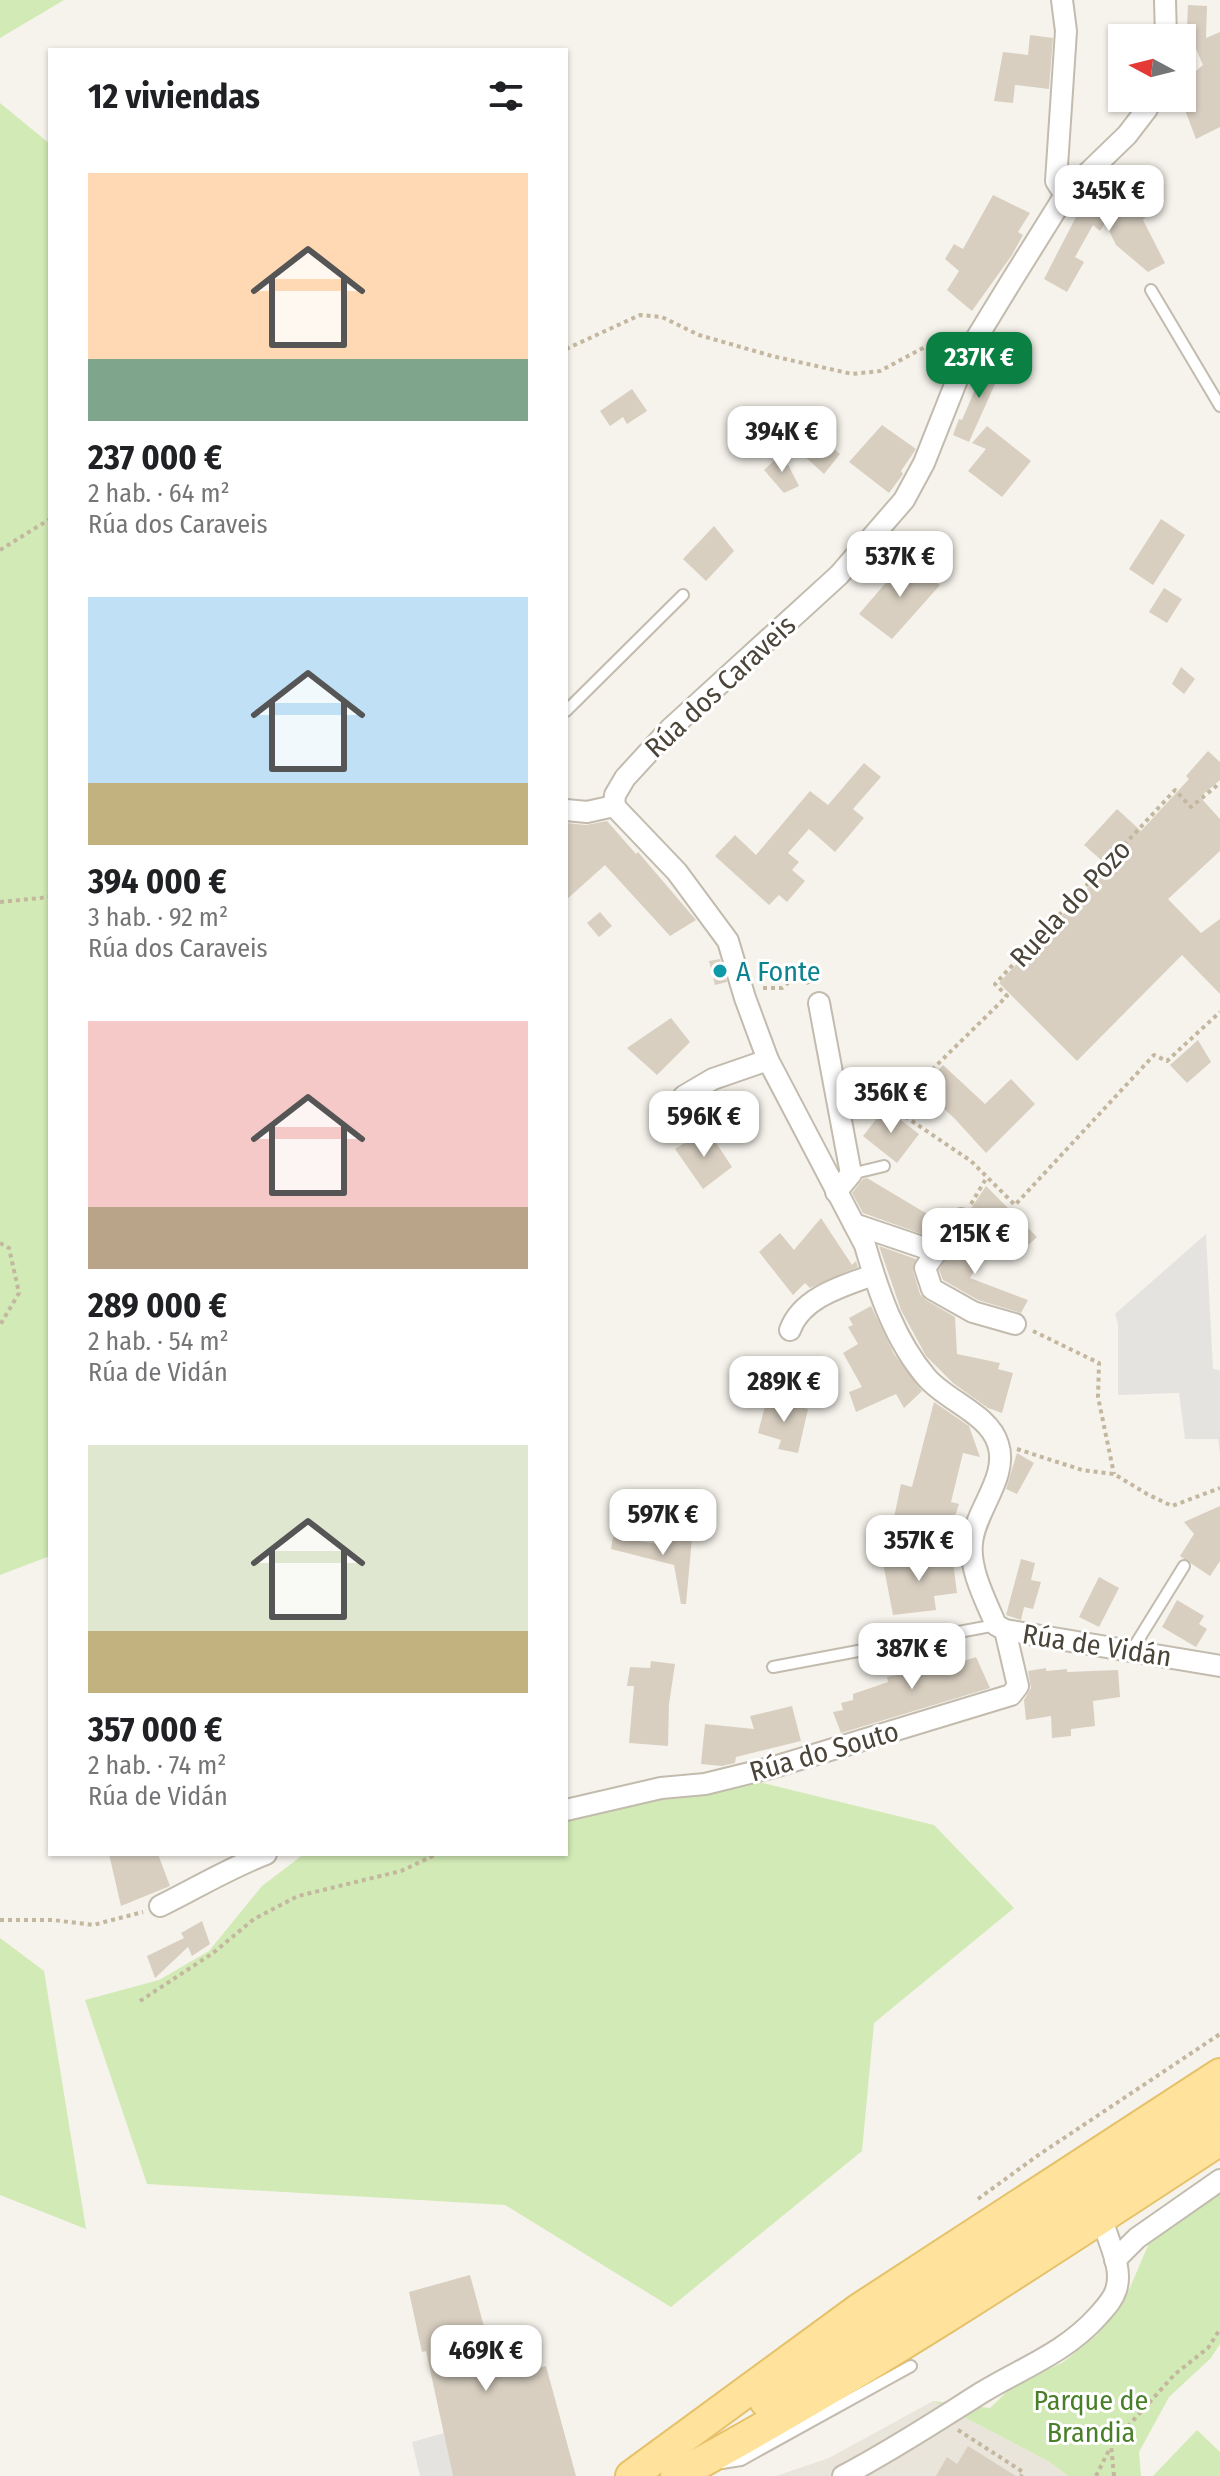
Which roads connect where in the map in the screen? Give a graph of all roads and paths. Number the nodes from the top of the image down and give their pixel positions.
1 (1062, 0) edge
2 (1165, 0) edge
3 (1166, 24) edge
4 (1145, 112) edge
5 (1065, 195) junction
6 (1151, 290) dead end
7 (568, 348) edge
8 (968, 352) junction
9 (1220, 406) edge
10 (48, 520) edge
11 (0, 550) edge
12 (683, 595) dead end
13 (568, 709) edge
14 (1220, 783) edge
15 (614, 806) junction
16 (568, 812) edge
17 (48, 897) edge
18 (0, 902) edge
19 (740, 981) junction
20 (819, 1003) joint
21 (1220, 1012) edge
22 (768, 1060) junction
23 (862, 1087) joint
24 (684, 1096) dead end
25 (892, 1109) junction
26 (839, 1111) junction
27 (884, 1166) dead end
28 (851, 1174) junction
29 (987, 1177) junction
30 (836, 1192) junction
31 (961, 1219) junction
32 (854, 1224) junction
33 (988, 1235) dead end
34 (0, 1243) edge
35 (935, 1254) junction
36 (873, 1275) junction
37 (1015, 1324) joint
38 (0, 1325) edge
39 (790, 1330) dead end
40 (1000, 1450) junction
41 (1114, 1474) junction
42 (1220, 1488) edge
43 (1184, 1566) dead end
44 (1001, 1627) junction
45 (1132, 1650) junction
46 (1220, 1666) edge
47 (773, 1667) dead end
48 (568, 1810) edge
49 (261, 1856) edge
50 (433, 1856) edge
51 (160, 1906) joint
52 (0, 1920) edge
53 (140, 2001) dead end
54 (1220, 2074) edge
55 (1220, 2107) edge
56 (1220, 2140) edge
57 (1220, 2180) edge
58 (1110, 2212) junction
59 (1115, 2260) junction
60 (1220, 2329) edge
61 (911, 2366) dead end
62 (940, 2419) junction
63 (1111, 2445) junction
64 (665, 2472) edge
65 (1020, 2475) edge
66 (631, 2476) edge
67 (843, 2476) edge
68 (1096, 2476) edge
69 (1114, 2476) edge

1 - 5 street
2 - 3 street
4 - 5 street, Rúa dos Caraveis
5 - 8 street, Rúa dos Caraveis
6 - 9 lane
7 - 8 path
8 - 15 street, Rúa dos Caraveis
10 - 11 path
12 - 13 lane
14 - 25 path, Ruela do Pozo
15 - 16 street
15 - 19 street
17 - 18 path
19 - 20 path
19 - 22 street
20 - 26 street
21 - 29 path
22 - 24 street
22 - 30 street
23 - 25 path
23 - 26 lane
25 - 29 path
26 - 28 street
27 - 28 lane
28 - 30 street
29 - 31 path
30 - 32 street
31 - 33 street
31 - 35 street
32 - 35 street
32 - 36 street
34 - 38 path
35 - 37 street
36 - 39 street
36 - 40 street
37 - 41 path
40 - 41 path
40 - 44 street, Rúa de Vidán
41 - 42 path
43 - 45 lane
44 - 45 street, Rúa de Vidán
44 - 47 lane
44 - 48 street, Rúa do Souto
45 - 46 street, Rúa de Vidán
49 - 51 street
50 - 53 path
51 - 52 path
54 - 66 main road
55 - 64 main road
56 - 58 main road
57 - 59 street
58 - 59 street
58 - 64 main road
59 - 62 street
60 - 63 path
61 - 64 lane
62 - 65 path
62 - 67 street
63 - 68 path
63 - 69 path

